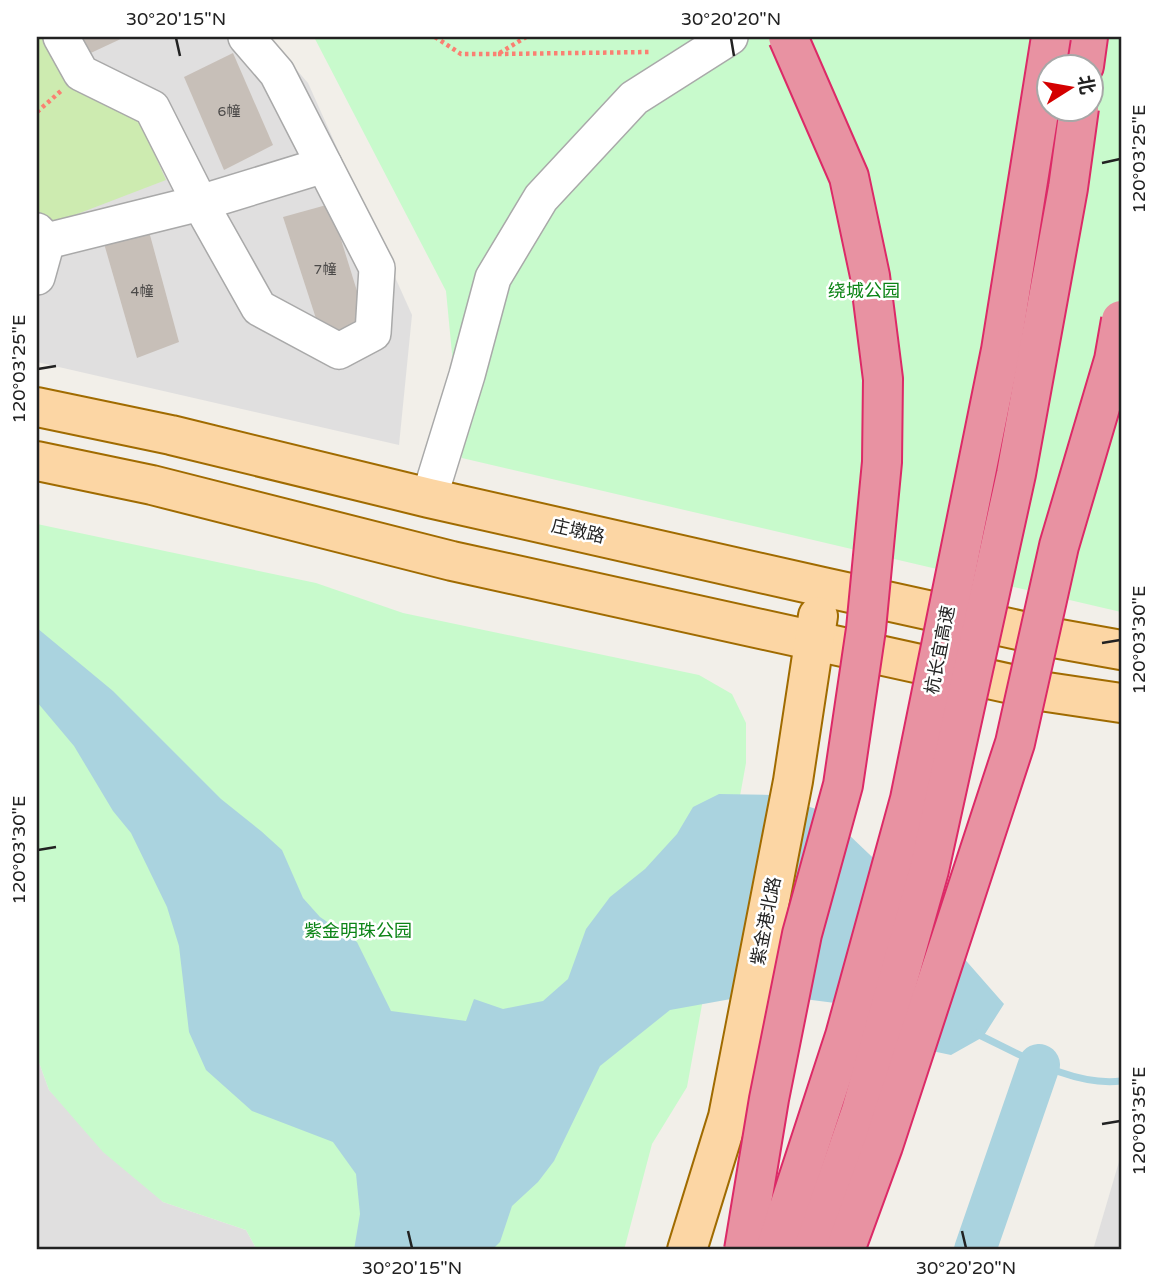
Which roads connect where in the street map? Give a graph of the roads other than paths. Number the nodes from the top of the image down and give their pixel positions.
1 (61, 37) edge
2 (246, 37) edge
3 (730, 37) edge
4 (788, 37) edge
5 (1051, 37) edge
6 (1077, 122) edge
7 (324, 165) junction
8 (200, 203) junction
9 (42, 236) edge
10 (37, 277) edge
11 (1121, 320) edge
12 (1121, 397) edge
13 (37, 407) edge
14 (37, 461) edge
15 (429, 498) junction
16 (823, 587) junction
17 (1054, 638) junction
18 (813, 639) junction
19 (1121, 650) edge
20 (1047, 692) junction
21 (1121, 702) edge
22 (687, 1250) edge
23 (744, 1250) edge
24 (775, 1250) edge
25 (813, 1250) edge
26 (845, 1250) edge
27 (858, 1250) edge

1 - 8 street
2 - 7 street
3 - 15 street
4 - 23 highway, bridge
5 - 24 highway, 杭长宜高速, bridge
6 - 25 highway, 杭长宜高速, bridge
7 - 8 street
7 - 8 street
8 - 9 street
9 - 10 street
11 - 26 highway, bridge
12 - 17 street
13 - 15 main road, 庄墩路
14 - 18 main road
15 - 16 main road, 庄墩路
16 - 17 main road, 庄墩路
16 - 18 main road, 紫金港北路
17 - 19 main road, 庄墩路
17 - 20 main road
18 - 20 main road
18 - 22 main road, 紫金港北路
20 - 21 main road
20 - 27 main road

